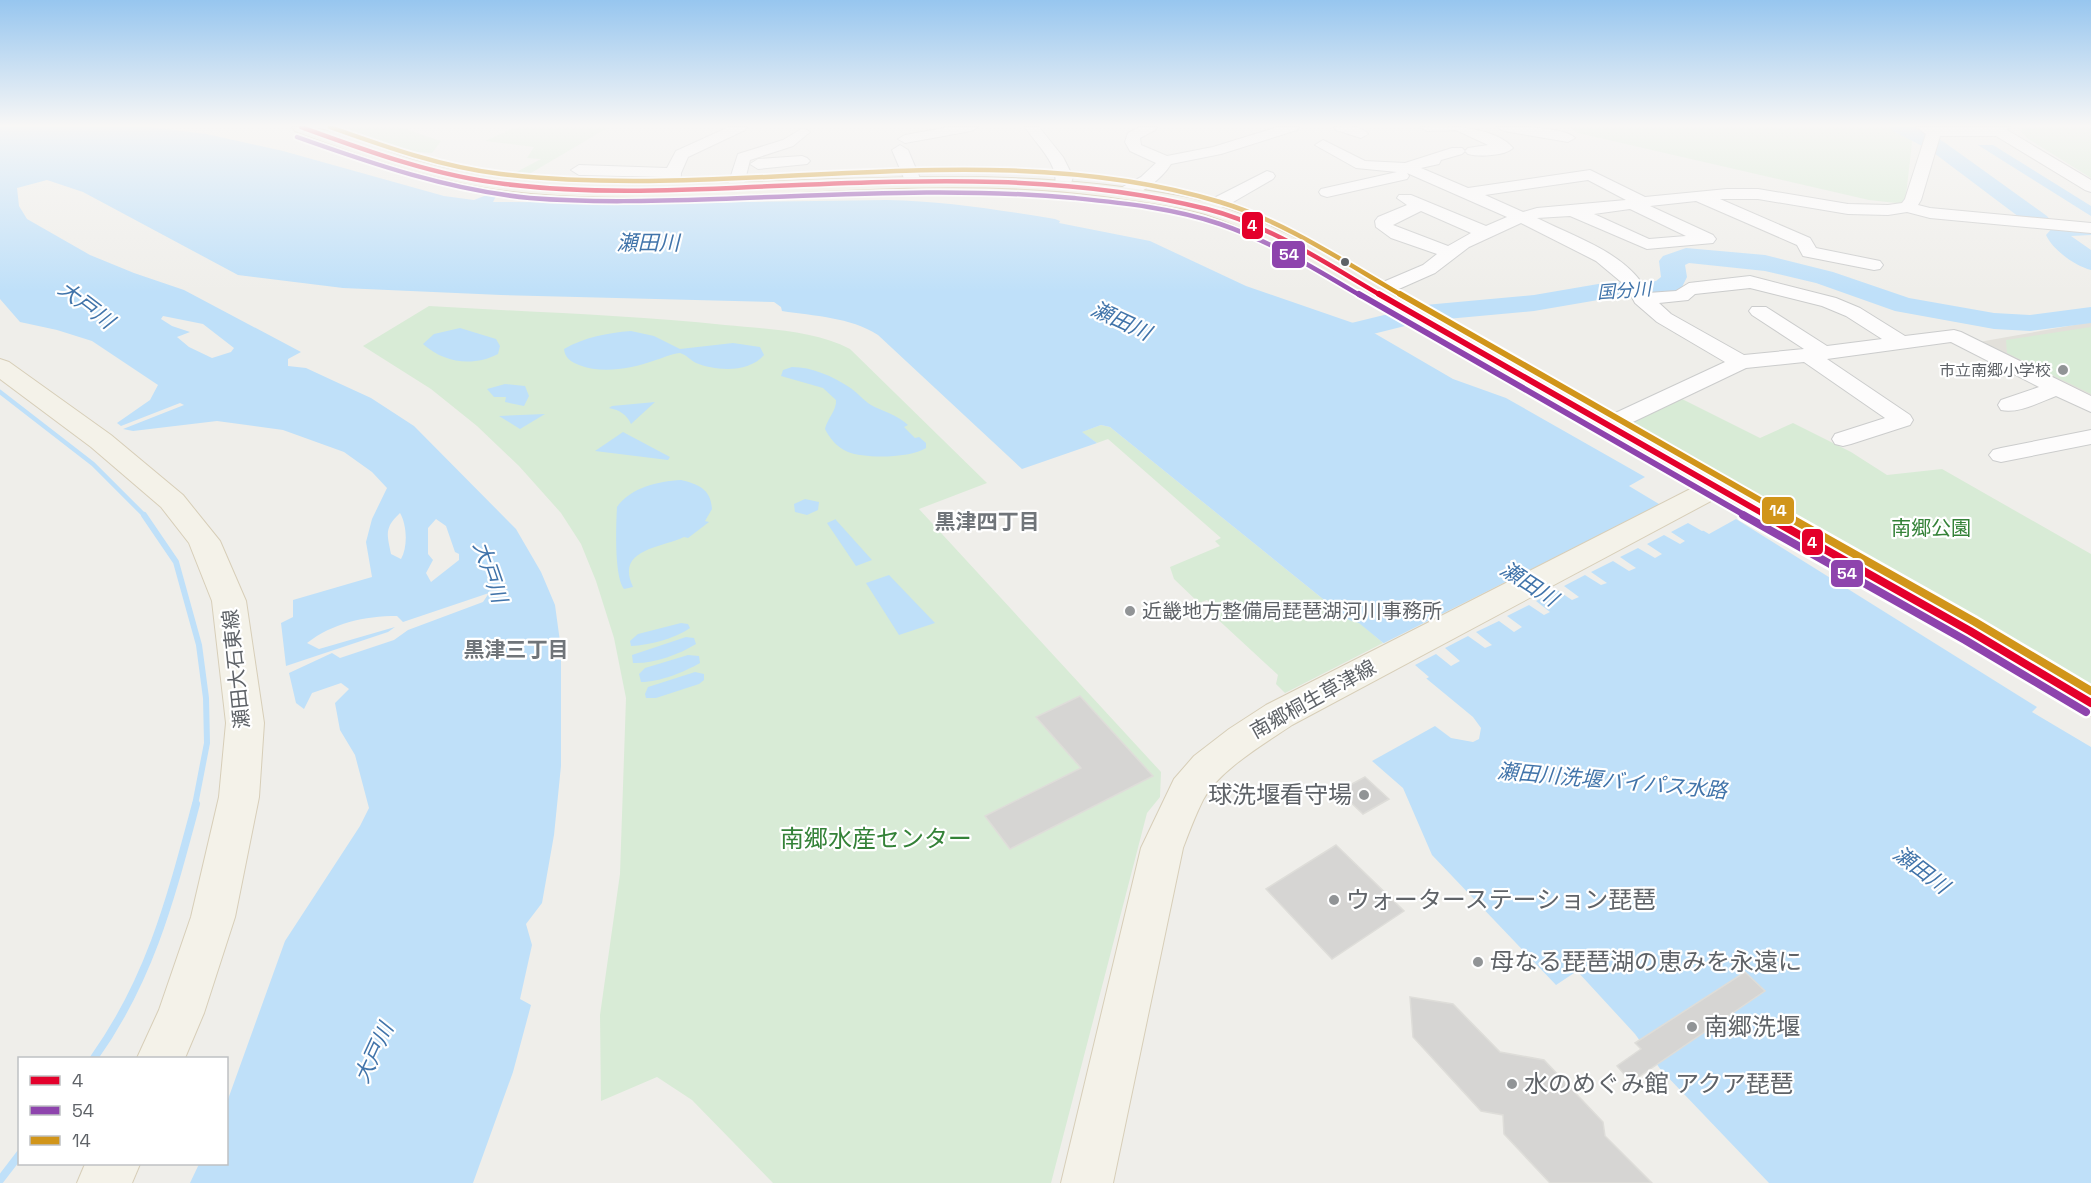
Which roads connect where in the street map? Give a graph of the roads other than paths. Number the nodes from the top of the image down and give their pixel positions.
1 (490, 182) edge
2 (563, 182) edge
3 (649, 182) edge
4 (683, 182) edge
5 (737, 182) edge
6 (984, 182) edge
7 (1005, 182) edge
8 (1064, 182) edge
9 (1140, 182) edge
10 (1256, 182) edge
11 (1365, 182) edge
12 (1440, 182) edge
13 (1540, 182) edge
14 (1602, 182) edge
15 (1917, 182) edge
16 (914, 183) joint
17 (1063, 186) junction
18 (557, 187) junction
19 (735, 188) junction
20 (1327, 192) dead end
21 (1123, 193) junction
22 (1465, 193) junction
23 (1398, 194) dead end
24 (1699, 196) junction
25 (1637, 203) junction
26 (1420, 205) junction
27 (1203, 207) junction
28 (1907, 207) junction
29 (1573, 210) junction
30 (1888, 210) junction
31 (1521, 217) junction
32 (2091, 228) edge
33 (1926, 230) dead end
34 (1486, 233) junction
35 (1450, 253) junction
36 (1874, 265) dead end
37 (1376, 292) junction
38 (1639, 292) junction
39 (1759, 311) dead end
40 (1901, 343) junction
41 (1816, 354) junction
42 (1741, 362) junction
43 (0, 367) edge
44 (2058, 388) junction
45 (2009, 405) dead end
46 (2091, 405) edge
47 (1606, 426) junction
48 (2091, 436) edge
49 (1843, 439) dead end
50 (2001, 455) dead end
51 (1716, 487) junction
52 (2091, 703) edge
53 (162, 1057) edge
54 (113, 1165) edge
55 (103, 1183) edge
56 (1087, 1183) edge

1 - 18 highway
2 - 18 street
3 - 18 highway
4 - 19 highway
5 - 19 street
6 - 16 highway
7 - 17 highway
8 - 17 street
9 - 21 street
10 - 27 street
11 - 20 street
12 - 22 street
13 - 22 street
14 - 25 street
15 - 28 street
16 - 19 highway
17 - 21 highway
21 - 27 highway
22 - 31 street
23 - 26 street
24 - 25 street
24 - 30 street
24 - 36 street
25 - 29 street
25 - 29 street
26 - 34 street
26 - 35 street
27 - 37 highway
28 - 30 street
28 - 32 street
29 - 31 street
30 - 33 street
31 - 34 street
31 - 38 street
34 - 35 street
35 - 37 street
37 - 47 highway
38 - 40 street
38 - 42 street
39 - 41 street
40 - 41 street
40 - 44 street
41 - 42 street
41 - 49 street
42 - 47 street
43 - 53 main road, 瀬田大石東線
44 - 45 street
44 - 46 street
47 - 51 highway
48 - 50 street
51 - 52 highway
51 - 56 main road, 南郷桐生草津線
54 - 55 main road

